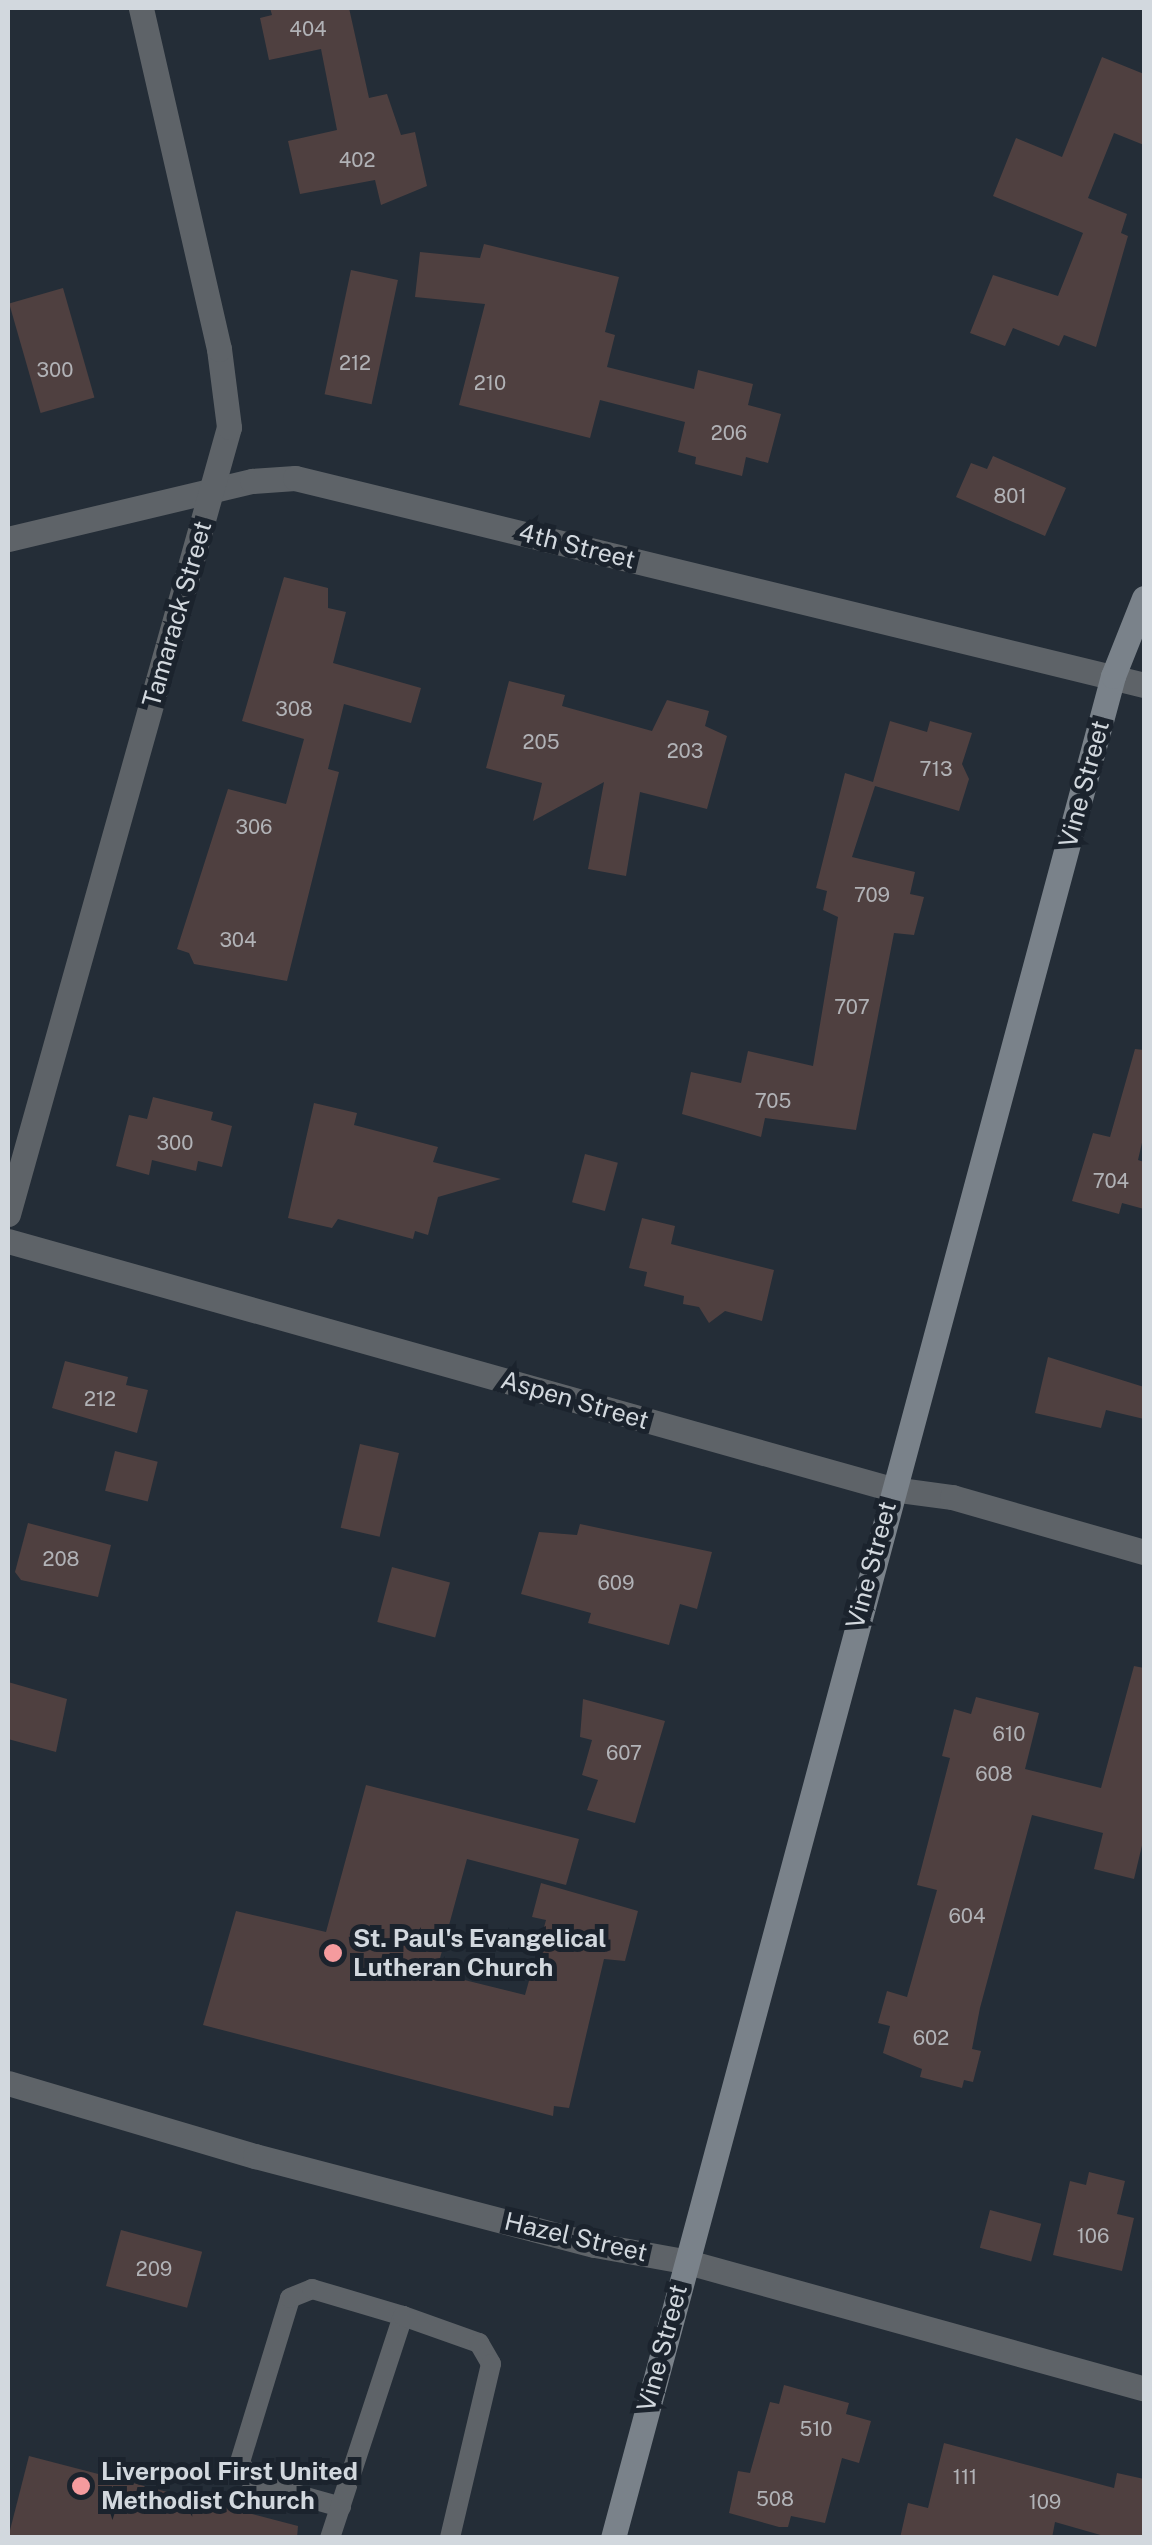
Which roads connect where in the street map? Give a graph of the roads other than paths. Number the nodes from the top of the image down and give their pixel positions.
1 (141, 8) edge
2 (211, 492) junction
3 (8, 540) edge
4 (1144, 598) edge
5 (1113, 676) junction
6 (1144, 686) edge
7 (8, 1214) edge
8 (8, 1241) edge
9 (892, 1489) junction
10 (1144, 1552) edge
11 (8, 2084) edge
12 (684, 2260) junction
13 (404, 2316) junction
14 (1144, 2388) edge
15 (341, 2507) junction
16 (330, 2538) edge
17 (450, 2538) edge
18 (612, 2538) edge

1 - 2 street, Tamarack Street
2 - 3 street, 4th Street
2 - 5 street, 4th Street
2 - 7 street, Tamarack Street
4 - 5 street, Vine Street
5 - 6 street, 4th Street
5 - 9 street, Vine Street
8 - 9 street, Aspen Street
9 - 10 street, Aspen Street
9 - 12 street, Vine Street
11 - 12 street, Hazel Street
12 - 14 street, Hazel Street
12 - 18 street, Vine Street
13 - 15 lane
13 - 15 lane
13 - 17 lane
15 - 16 lane

